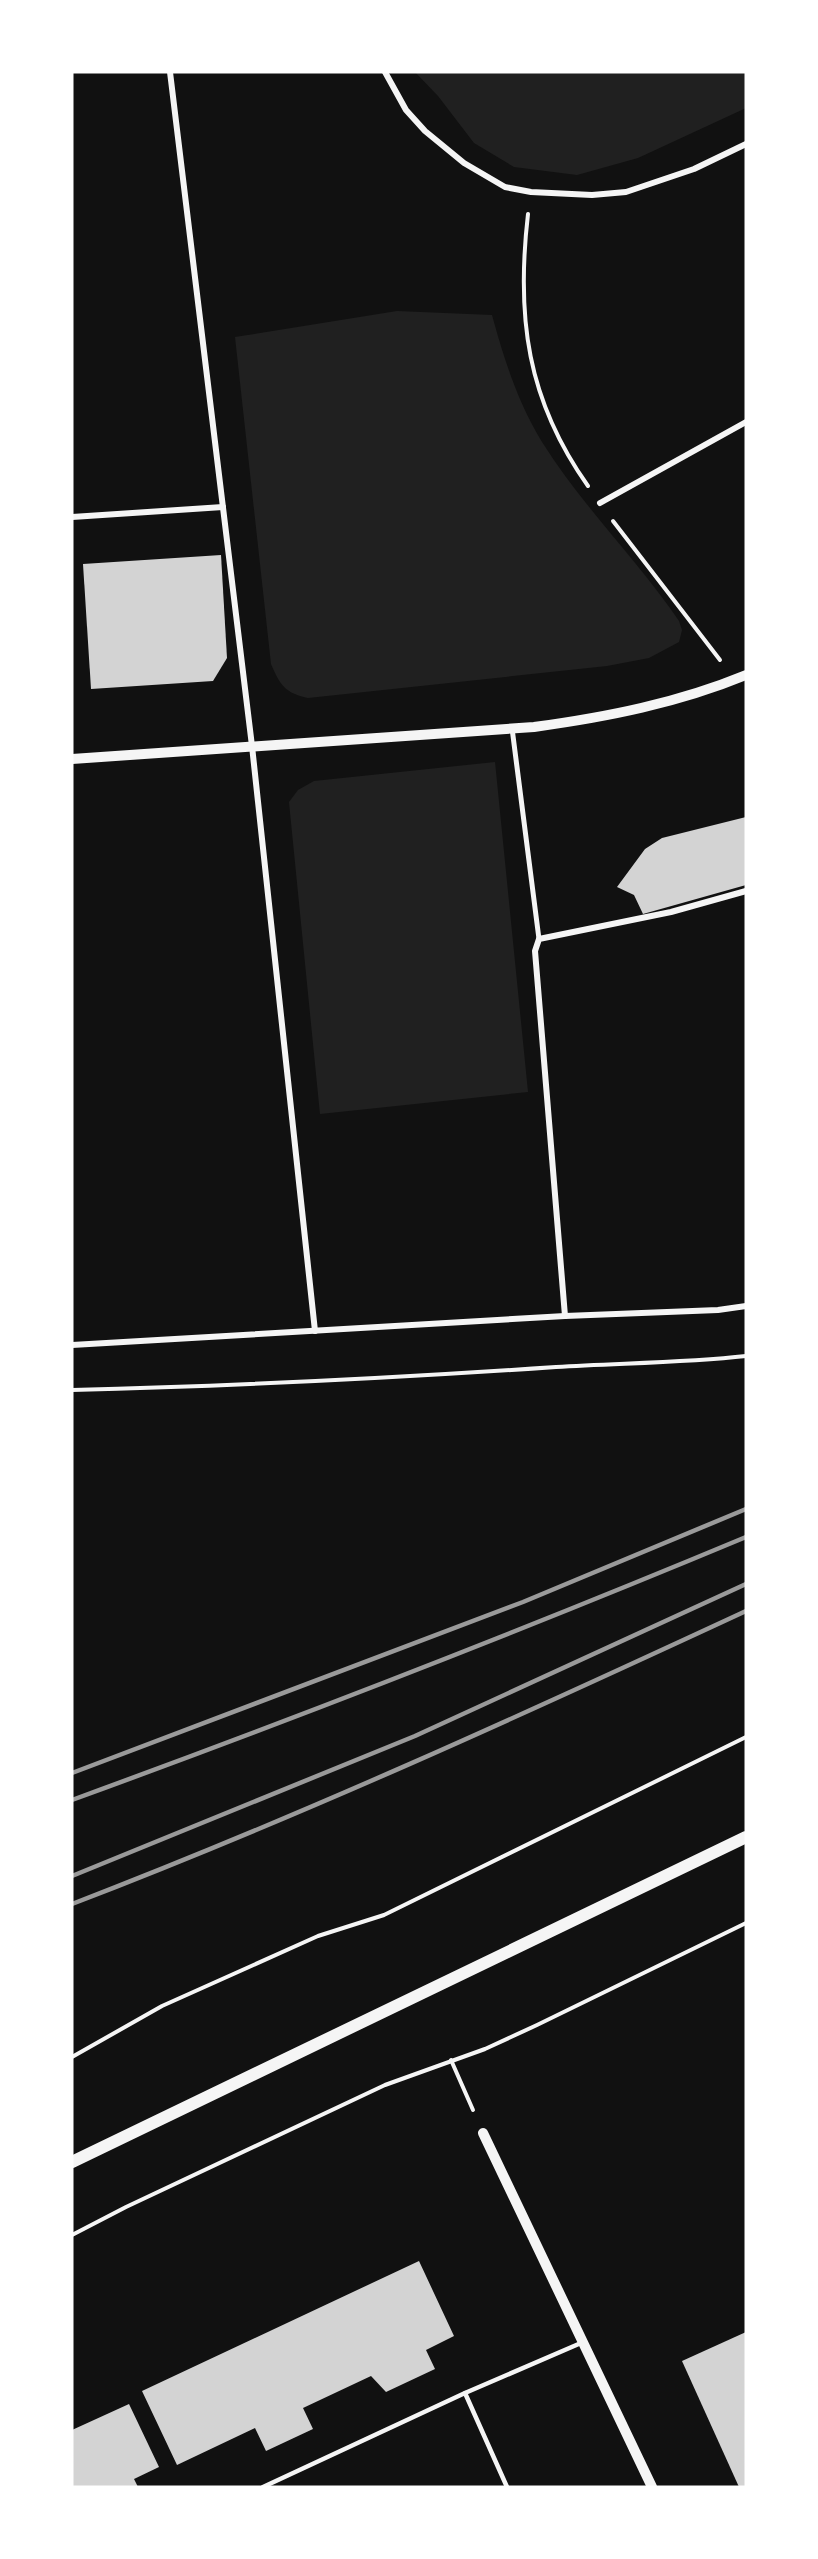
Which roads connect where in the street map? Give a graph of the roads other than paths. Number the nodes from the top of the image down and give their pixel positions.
1 (170, 72) edge
2 (385, 72) edge
3 (746, 144) edge
4 (746, 422) edge
5 (600, 503) road end
6 (223, 507) junction
7 (72, 518) edge
8 (746, 675) edge
9 (512, 728) junction
10 (252, 746) junction
11 (72, 759) edge
12 (746, 891) edge
13 (539, 939) junction
14 (746, 1306) edge
15 (565, 1316) junction
16 (315, 1330) junction
17 (72, 1345) edge
18 (746, 1837) edge
19 (483, 2133) road end
20 (72, 2162) edge
21 (584, 2342) junction
22 (465, 2393) junction
23 (263, 2487) edge
24 (507, 2487) edge
25 (652, 2487) edge

1 - 6 street
2 - 3 street
4 - 5 street
6 - 7 street
6 - 10 street
8 - 9 street
9 - 10 street
9 - 13 street
10 - 11 street
10 - 16 street
12 - 13 street
13 - 15 street
14 - 15 street
15 - 16 street
16 - 17 street
18 - 20 main road
19 - 21 street
21 - 22 lane
21 - 25 street
22 - 23 lane
22 - 24 lane

